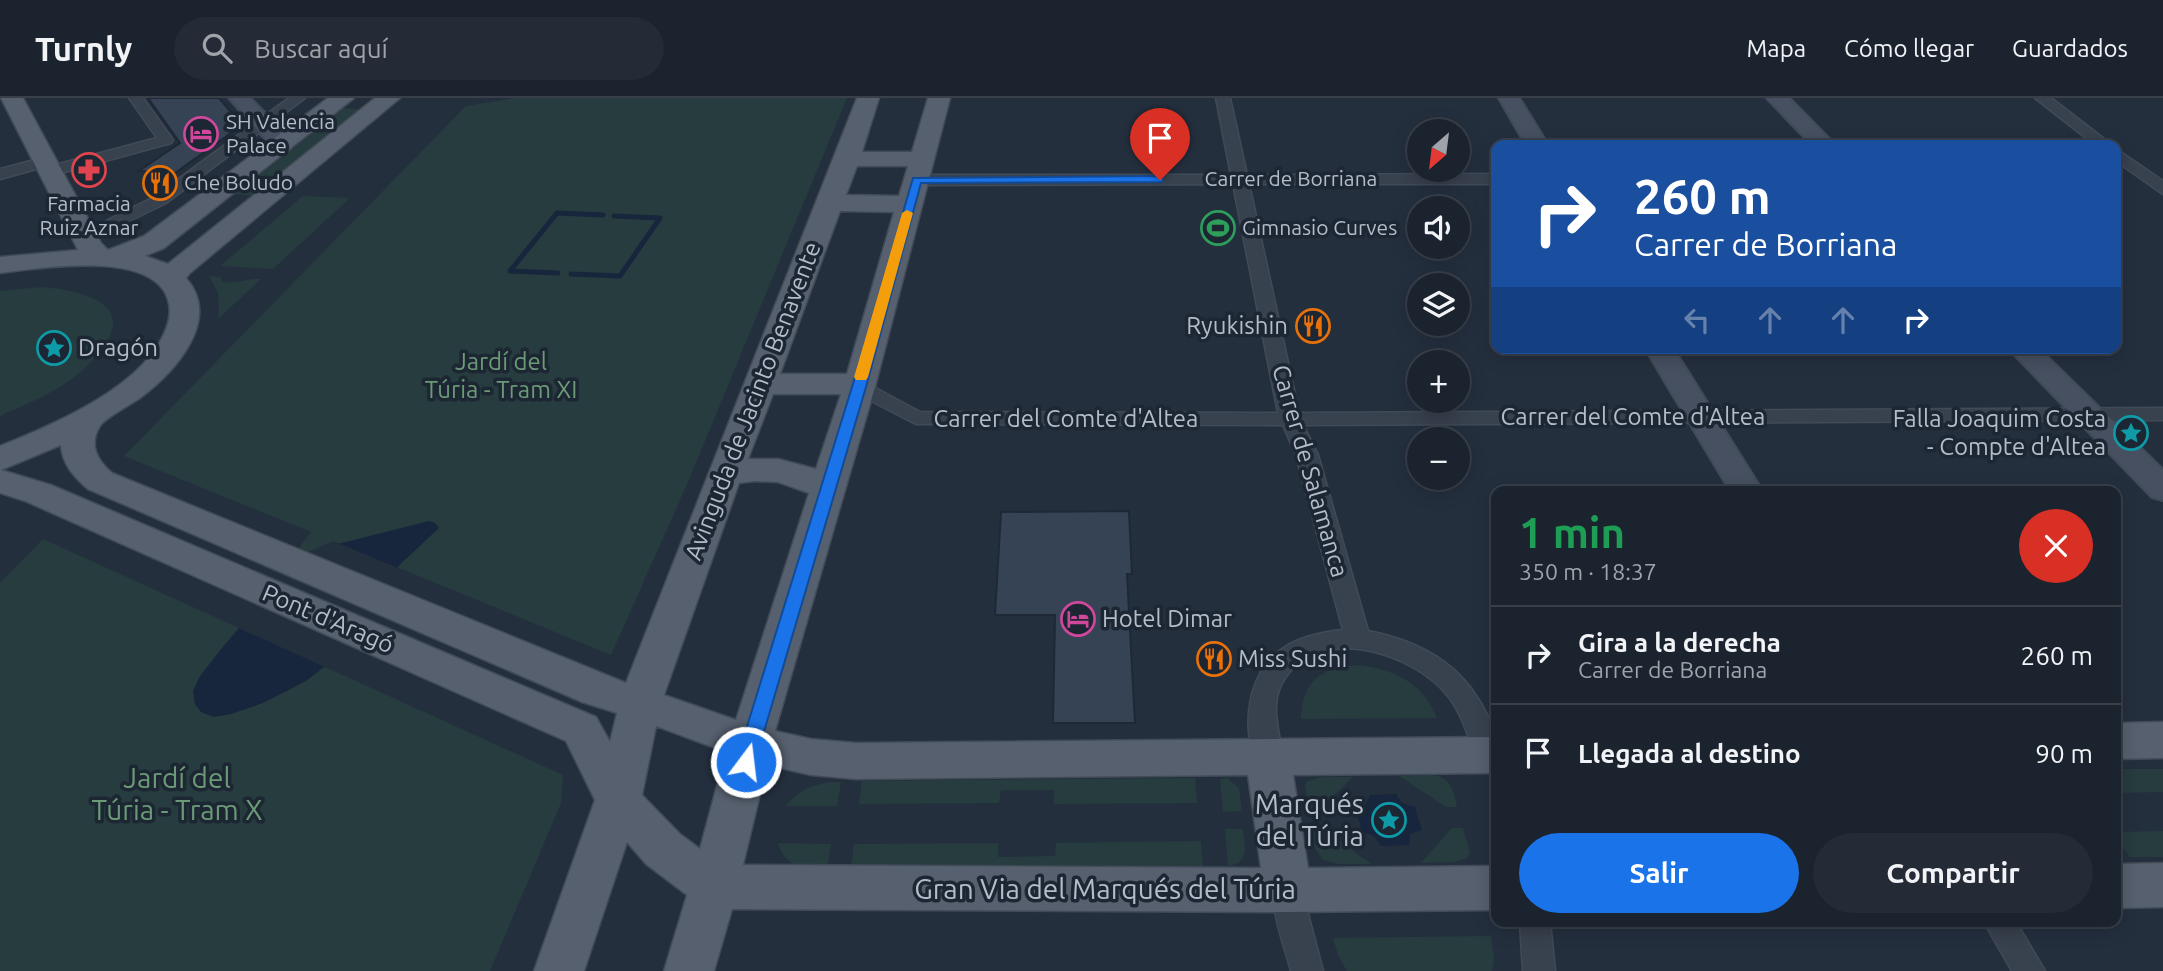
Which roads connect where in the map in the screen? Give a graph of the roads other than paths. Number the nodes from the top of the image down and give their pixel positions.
1 (12, 98) edge
2 (136, 98) edge
3 (239, 98) edge
4 (298, 98) edge
5 (343, 98) edge
6 (389, 98) edge
7 (867, 98) edge
8 (939, 98) edge
9 (1223, 98) edge
10 (1509, 98) edge
11 (1777, 98) edge
12 (2042, 98) edge
13 (263, 124) junction
14 (1534, 140) edge
15 (1819, 140) edge
16 (2097, 140) edge
17 (282, 144) junction
18 (2121, 158) edge
19 (847, 159) junction
20 (48, 166) junction
21 (0, 174) edge
22 (2121, 174) edge
23 (2142, 174) junction
24 (2163, 174) edge
25 (1491, 179) edge
26 (1240, 180) junction
27 (916, 181) junction
28 (2163, 189) edge
29 (828, 203) junction
30 (180, 223) junction
31 (231, 226) junction
32 (99, 251) junction
33 (0, 265) edge
34 (171, 279) junction
35 (1663, 354) edge
36 (2028, 354) edge
37 (760, 384) junction
38 (859, 386) junction
39 (2085, 414) junction
40 (2163, 414) edge
41 (1700, 417) junction
42 (87, 418) junction
43 (1290, 419) junction
44 (0, 459) edge
45 (725, 475) junction
46 (0, 481) edge
47 (1743, 486) edge
48 (828, 487) junction
49 (2163, 489) edge
50 (1357, 638) junction
51 (640, 704) junction
52 (589, 710) junction
53 (2163, 740) edge
54 (2121, 741) edge
55 (750, 743) junction
56 (1491, 756) edge
57 (1268, 758) junction
58 (1491, 763) edge
59 (618, 800) junction
60 (2163, 885) edge
61 (2121, 886) edge
62 (714, 887) junction
63 (1491, 888) edge
64 (1288, 890) junction
65 (1535, 927) edge
66 (2002, 927) edge
67 (559, 971) edge
68 (689, 971) edge
69 (1307, 971) edge
70 (1539, 971) edge
71 (2029, 971) edge

1 - 20 main road
2 - 20 street
3 - 13 street
4 - 13 street
5 - 17 main road
6 - 31 main road
7 - 19 main road, Avinguda de Jacinto Benavente
8 - 27 main road
9 - 26 street, Carrer de Salamanca
10 - 14 street
11 - 15 street
12 - 16 street
13 - 17 street
13 - 32 street
17 - 30 main road
18 - 23 street
19 - 27 main road
19 - 29 main road, Avinguda de Jacinto Benavente
20 - 21 street
20 - 32 main road
22 - 23 street
23 - 24 street
23 - 28 street
25 - 26 street, Carrer de Borriana
26 - 27 street, Carrer de Borriana
26 - 43 street, Carrer de Salamanca
27 - 29 main road
27 - 38 main road
29 - 37 main road, Avinguda de Jacinto Benavente
30 - 31 main road
30 - 32 main road
31 - 34 main road
32 - 33 main road
32 - 34 main road
34 - 42 main road
35 - 41 street
36 - 39 street
37 - 38 main road
37 - 45 main road, Avinguda de Jacinto Benavente
38 - 43 street, Carrer del Comte d'Altea
38 - 48 main road
39 - 40 street, Carrer del Comte d'Altea
39 - 41 street, Carrer del Comte d'Altea
39 - 49 street
41 - 43 street, Carrer del Comte d'Altea
41 - 47 street
42 - 44 main road
42 - 52 main road, Pont d'Aragó
43 - 50 street, Carrer de Salamanca
45 - 48 main road
45 - 51 main road, Avinguda de Jacinto Benavente
46 - 52 main road, Pont d'Aragó
48 - 55 main road
50 - 56 street
50 - 57 street
51 - 52 main road, Pont d'Aragó
51 - 55 main road, Pont d'Aragó
51 - 59 main road, Avinguda de Jacinto Benavente
52 - 59 main road
53 - 54 main road
55 - 57 main road
55 - 62 main road
57 - 58 main road
57 - 64 main road
59 - 62 main road
59 - 67 main road, Avinguda de Jacinto Benavente
60 - 61 main road
62 - 64 main road, Gran Via del Marqués del Túria
62 - 68 main road
63 - 64 main road, Gran Via del Marqués del Túria
64 - 69 street
65 - 70 street
66 - 71 street

